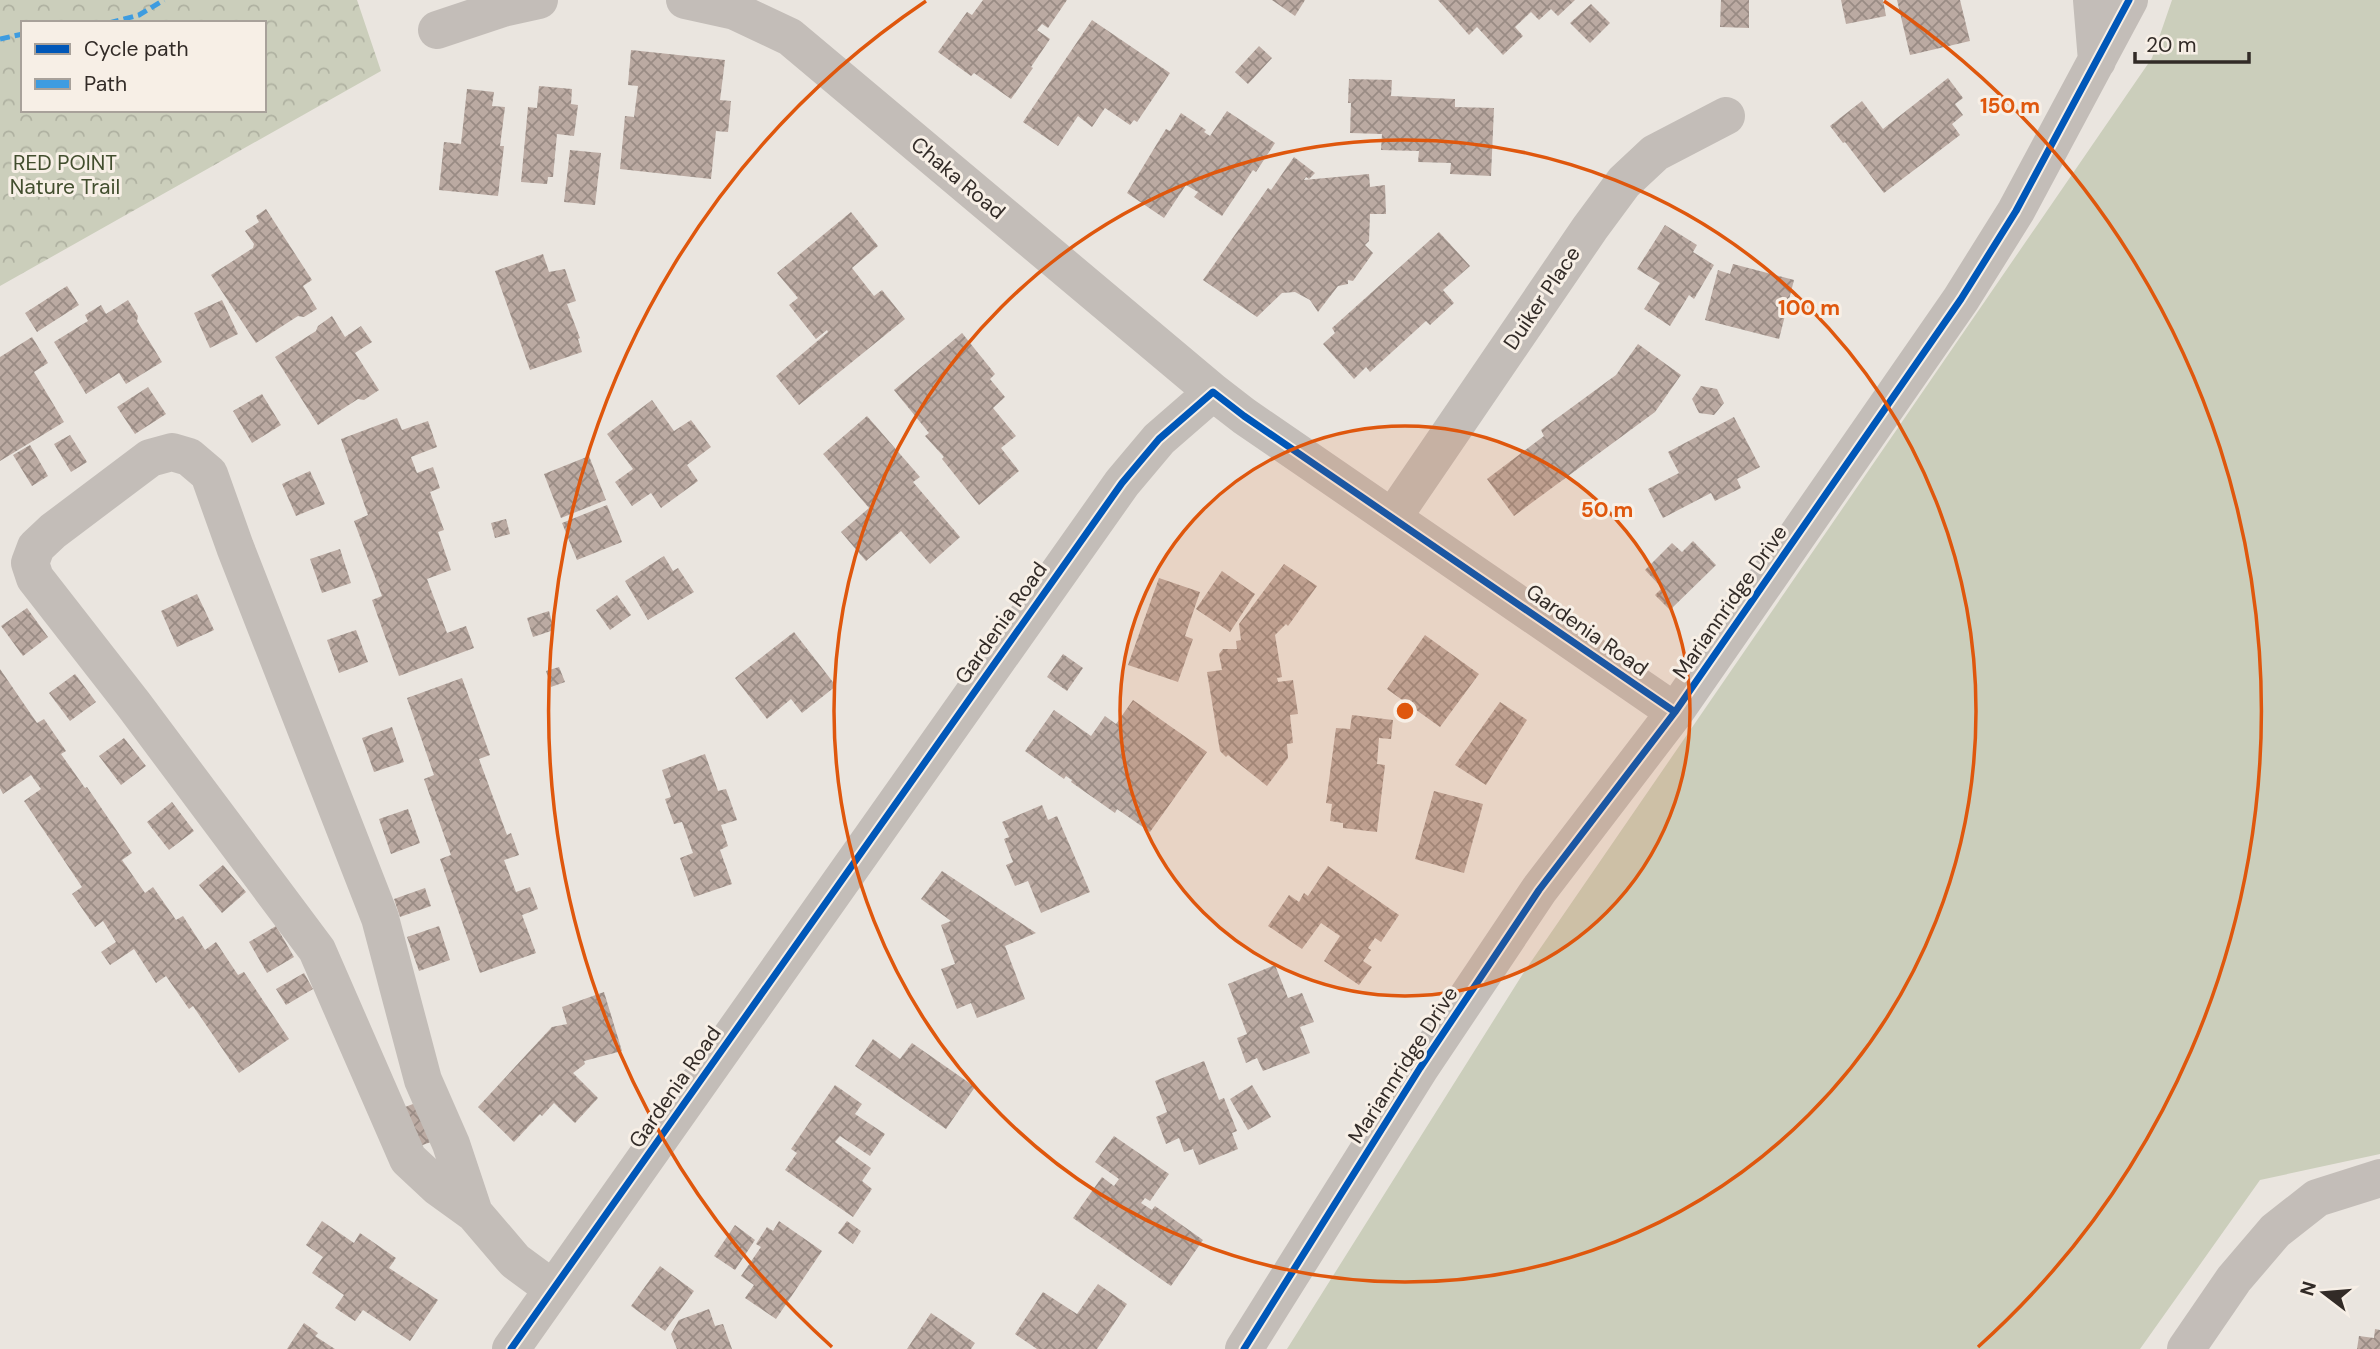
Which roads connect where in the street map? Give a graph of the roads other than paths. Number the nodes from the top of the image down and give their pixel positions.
1 (539, 0) edge
2 (685, 0) edge
3 (2092, 0) edge
4 (2129, 0) edge
5 (437, 30) dead end
6 (2097, 64) junction
7 (1726, 116) dead end
8 (1213, 392) junction
9 (1393, 517) junction
10 (1675, 712) junction
11 (2380, 1178) edge
12 (474, 1213) junction
13 (553, 1289) junction
14 (511, 1349) edge
15 (1244, 1349) edge
16 (2186, 1349) edge

1 - 5 street
2 - 8 street, Chaka Road
3 - 6 street
4 - 6 street, Mariannridge Drive
6 - 10 street, Mariannridge Drive
7 - 9 street, Duiker Place
8 - 9 street, Gardenia Road
8 - 13 street, Gardenia Road
9 - 10 street, Gardenia Road
10 - 15 street, Mariannridge Drive
11 - 16 street
12 - 12 street
12 - 13 street
13 - 14 street, Gardenia Road

